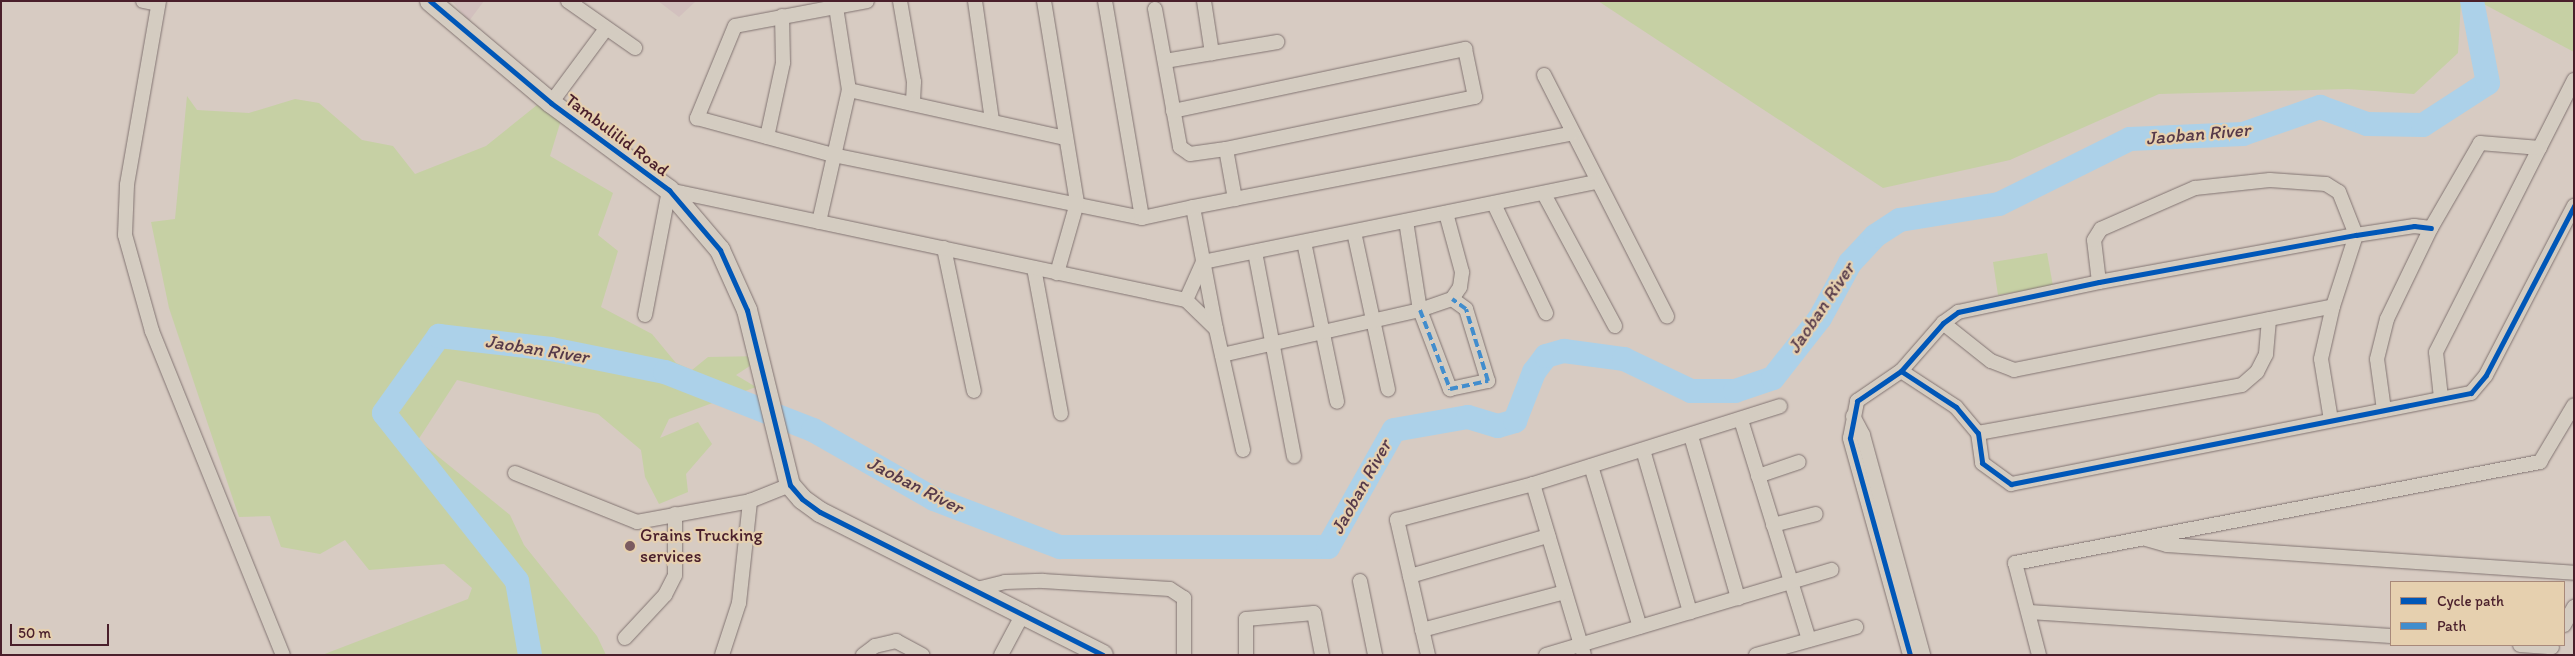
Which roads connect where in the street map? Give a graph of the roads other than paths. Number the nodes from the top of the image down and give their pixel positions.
1 (143, 1) edge
2 (430, 1) edge
3 (568, 1) edge
4 (868, 1) edge
5 (900, 1) edge
6 (975, 1) edge
7 (1044, 1) edge
8 (1105, 1) edge
9 (1204, 1) edge
10 (158, 3) edge
11 (836, 7) junction
12 (1154, 9) dead end
13 (782, 16) junction
14 (605, 30) junction
15 (1277, 42) dead end
16 (635, 48) dead end
17 (1212, 53) junction
18 (1165, 61) junction
19 (1544, 75) dead end
20 (2574, 80) edge
21 (849, 90) junction
22 (551, 103) junction
23 (913, 104) junction
24 (1174, 111) junction
25 (992, 120) junction
26 (1572, 133) junction
27 (767, 137) junction
28 (1066, 138) junction
29 (2540, 148) junction
30 (1226, 150) junction
31 (833, 155) junction
32 (1597, 182) junction
33 (669, 190) junction
34 (1544, 194) junction
35 (1235, 199) junction
36 (1077, 203) junction
37 (1494, 204) junction
38 (2574, 206) edge
39 (1193, 207) junction
40 (1446, 213) junction
41 (1142, 218) junction
42 (1406, 221) junction
43 (819, 222) junction
44 (2431, 228) junction
45 (1354, 232) junction
46 (2356, 235) junction
47 (1304, 242) junction
48 (944, 248) junction
49 (1255, 252) junction
50 (1203, 262) junction
51 (1034, 268) junction
52 (1057, 272) junction
53 (2100, 282) junction
54 (1452, 298) junction
55 (1186, 300) junction
56 (2333, 306) junction
57 (1420, 310) junction
58 (1546, 313) dead end
59 (645, 315) dead end
60 (1667, 316) dead end
61 (2269, 319) junction
62 (1375, 320) junction
63 (1943, 323) junction
64 (1614, 326) dead end
65 (1216, 329) junction
66 (1322, 332) junction
67 (1270, 344) junction
68 (1222, 355) junction
69 (1902, 371) junction
70 (1388, 389) dead end
71 (974, 391) dead end
72 (2441, 398) junction
73 (1337, 402) dead end
74 (2574, 404) edge
75 (1780, 406) dead end
76 (2384, 410) junction
77 (1061, 414) dead end
78 (1853, 415) junction
79 (1741, 420) junction
80 (2331, 420) junction
81 (1978, 433) junction
82 (1691, 436) junction
83 (1243, 450) dead end
84 (1643, 450) junction
85 (1294, 456) dead end
86 (1799, 462) dead end
87 (1591, 466) junction
88 (514, 473) dead end
89 (1758, 476) junction
90 (1532, 484) junction
91 (790, 485) junction
92 (750, 501) junction
93 (675, 514) junction
94 (1816, 514) dead end
95 (1773, 525) junction
96 (1548, 536) junction
97 (2144, 538) junction
98 (1832, 570) dead end
99 (2574, 573) edge
100 (1410, 576) junction
101 (1360, 581) dead end
102 (1791, 583) junction
103 (977, 589) junction
104 (1565, 592) junction
105 (1738, 598) junction
106 (2574, 607) edge
107 (1024, 612) junction
108 (1690, 612) junction
109 (2028, 612) junction
110 (2565, 623) edge
111 (1856, 627) dead end
112 (1640, 628) junction
113 (1422, 630) junction
114 (2390, 636) edge
115 (625, 638) dead end
116 (1808, 640) junction
117 (2528, 646) edge
118 (2551, 649) edge
119 (1583, 650) edge
120 (283, 655) edge
121 (722, 655) edge
122 (863, 655) edge
123 (922, 655) edge
124 (1001, 655) edge
125 (1103, 655) edge
126 (1184, 655) edge
127 (1246, 655) edge
128 (1322, 655) edge
129 (1375, 655) edge
130 (1428, 655) edge
131 (1546, 655) edge
132 (1756, 655) edge
133 (1910, 655) edge
134 (1922, 655) edge
135 (2039, 655) edge

1 - 10 street
2 - 22 street, Tambulilid Road
3 - 14 street
4 - 11 street
5 - 23 street
6 - 25 street
7 - 28 street
8 - 41 street
9 - 17 street
10 - 120 street
11 - 13 street
11 - 21 street
12 - 18 street
13 - 27 street
13 - 27 street
14 - 16 street
14 - 22 street
15 - 17 street
17 - 18 street
18 - 24 street
19 - 26 street
20 - 29 street
21 - 23 street
21 - 31 street
22 - 33 street, Tambulilid Road
23 - 25 street
24 - 30 street
24 - 30 street
25 - 28 street
26 - 32 street
26 - 35 street
27 - 31 street
28 - 36 street
29 - 44 street
29 - 72 street
30 - 35 street
31 - 36 street
31 - 43 street
32 - 34 street
32 - 60 street
33 - 43 street
33 - 59 street
33 - 91 street, Tambulilid Road
34 - 37 street
34 - 64 street
35 - 39 street
36 - 41 street
36 - 52 street
37 - 40 street
37 - 58 street
38 - 72 street
39 - 41 street
39 - 50 street
40 - 42 street
40 - 54 street
42 - 45 street
42 - 57 street
43 - 48 street
44 - 46 street
44 - 76 street
45 - 47 street
45 - 62 street
46 - 53 street
46 - 53 street
46 - 56 street
47 - 49 street
47 - 66 street
48 - 51 street
48 - 71 street
49 - 50 street
49 - 67 street
50 - 55 street
50 - 65 street
51 - 52 street
51 - 77 street
52 - 55 street
53 - 63 street
54 - 57 street
54 - 57 street
55 - 65 street
56 - 61 street
56 - 80 street
57 - 62 street
61 - 63 street
61 - 81 street
62 - 66 street
62 - 70 street
63 - 69 street
65 - 68 street
66 - 67 street
66 - 73 street
67 - 68 street
67 - 85 street
68 - 83 street
69 - 78 street
69 - 81 street
72 - 76 street
74 - 97 street
75 - 79 street
76 - 80 street
78 - 133 street
78 - 134 street
79 - 82 street
79 - 89 street
80 - 81 street
82 - 84 street
82 - 105 street
84 - 87 street
84 - 108 street
86 - 89 street
87 - 90 street
87 - 112 street
88 - 93 street
89 - 95 street
90 - 96 street
90 - 100 street
91 - 92 street
91 - 103 street
92 - 93 street
92 - 121 street
93 - 115 street
94 - 95 street
95 - 102 street
96 - 100 street
96 - 104 street
97 - 99 street
97 - 109 street
98 - 102 street
100 - 113 street
101 - 129 street
102 - 105 street
102 - 116 street
103 - 107 street
103 - 126 street
104 - 113 street
104 - 119 street
105 - 108 street
106 - 110 street
107 - 124 street
107 - 125 street
108 - 112 street
109 - 114 street
109 - 135 street
111 - 116 street
112 - 119 street
113 - 130 street
116 - 132 street
117 - 118 street
119 - 131 street
122 - 123 street
127 - 128 street

